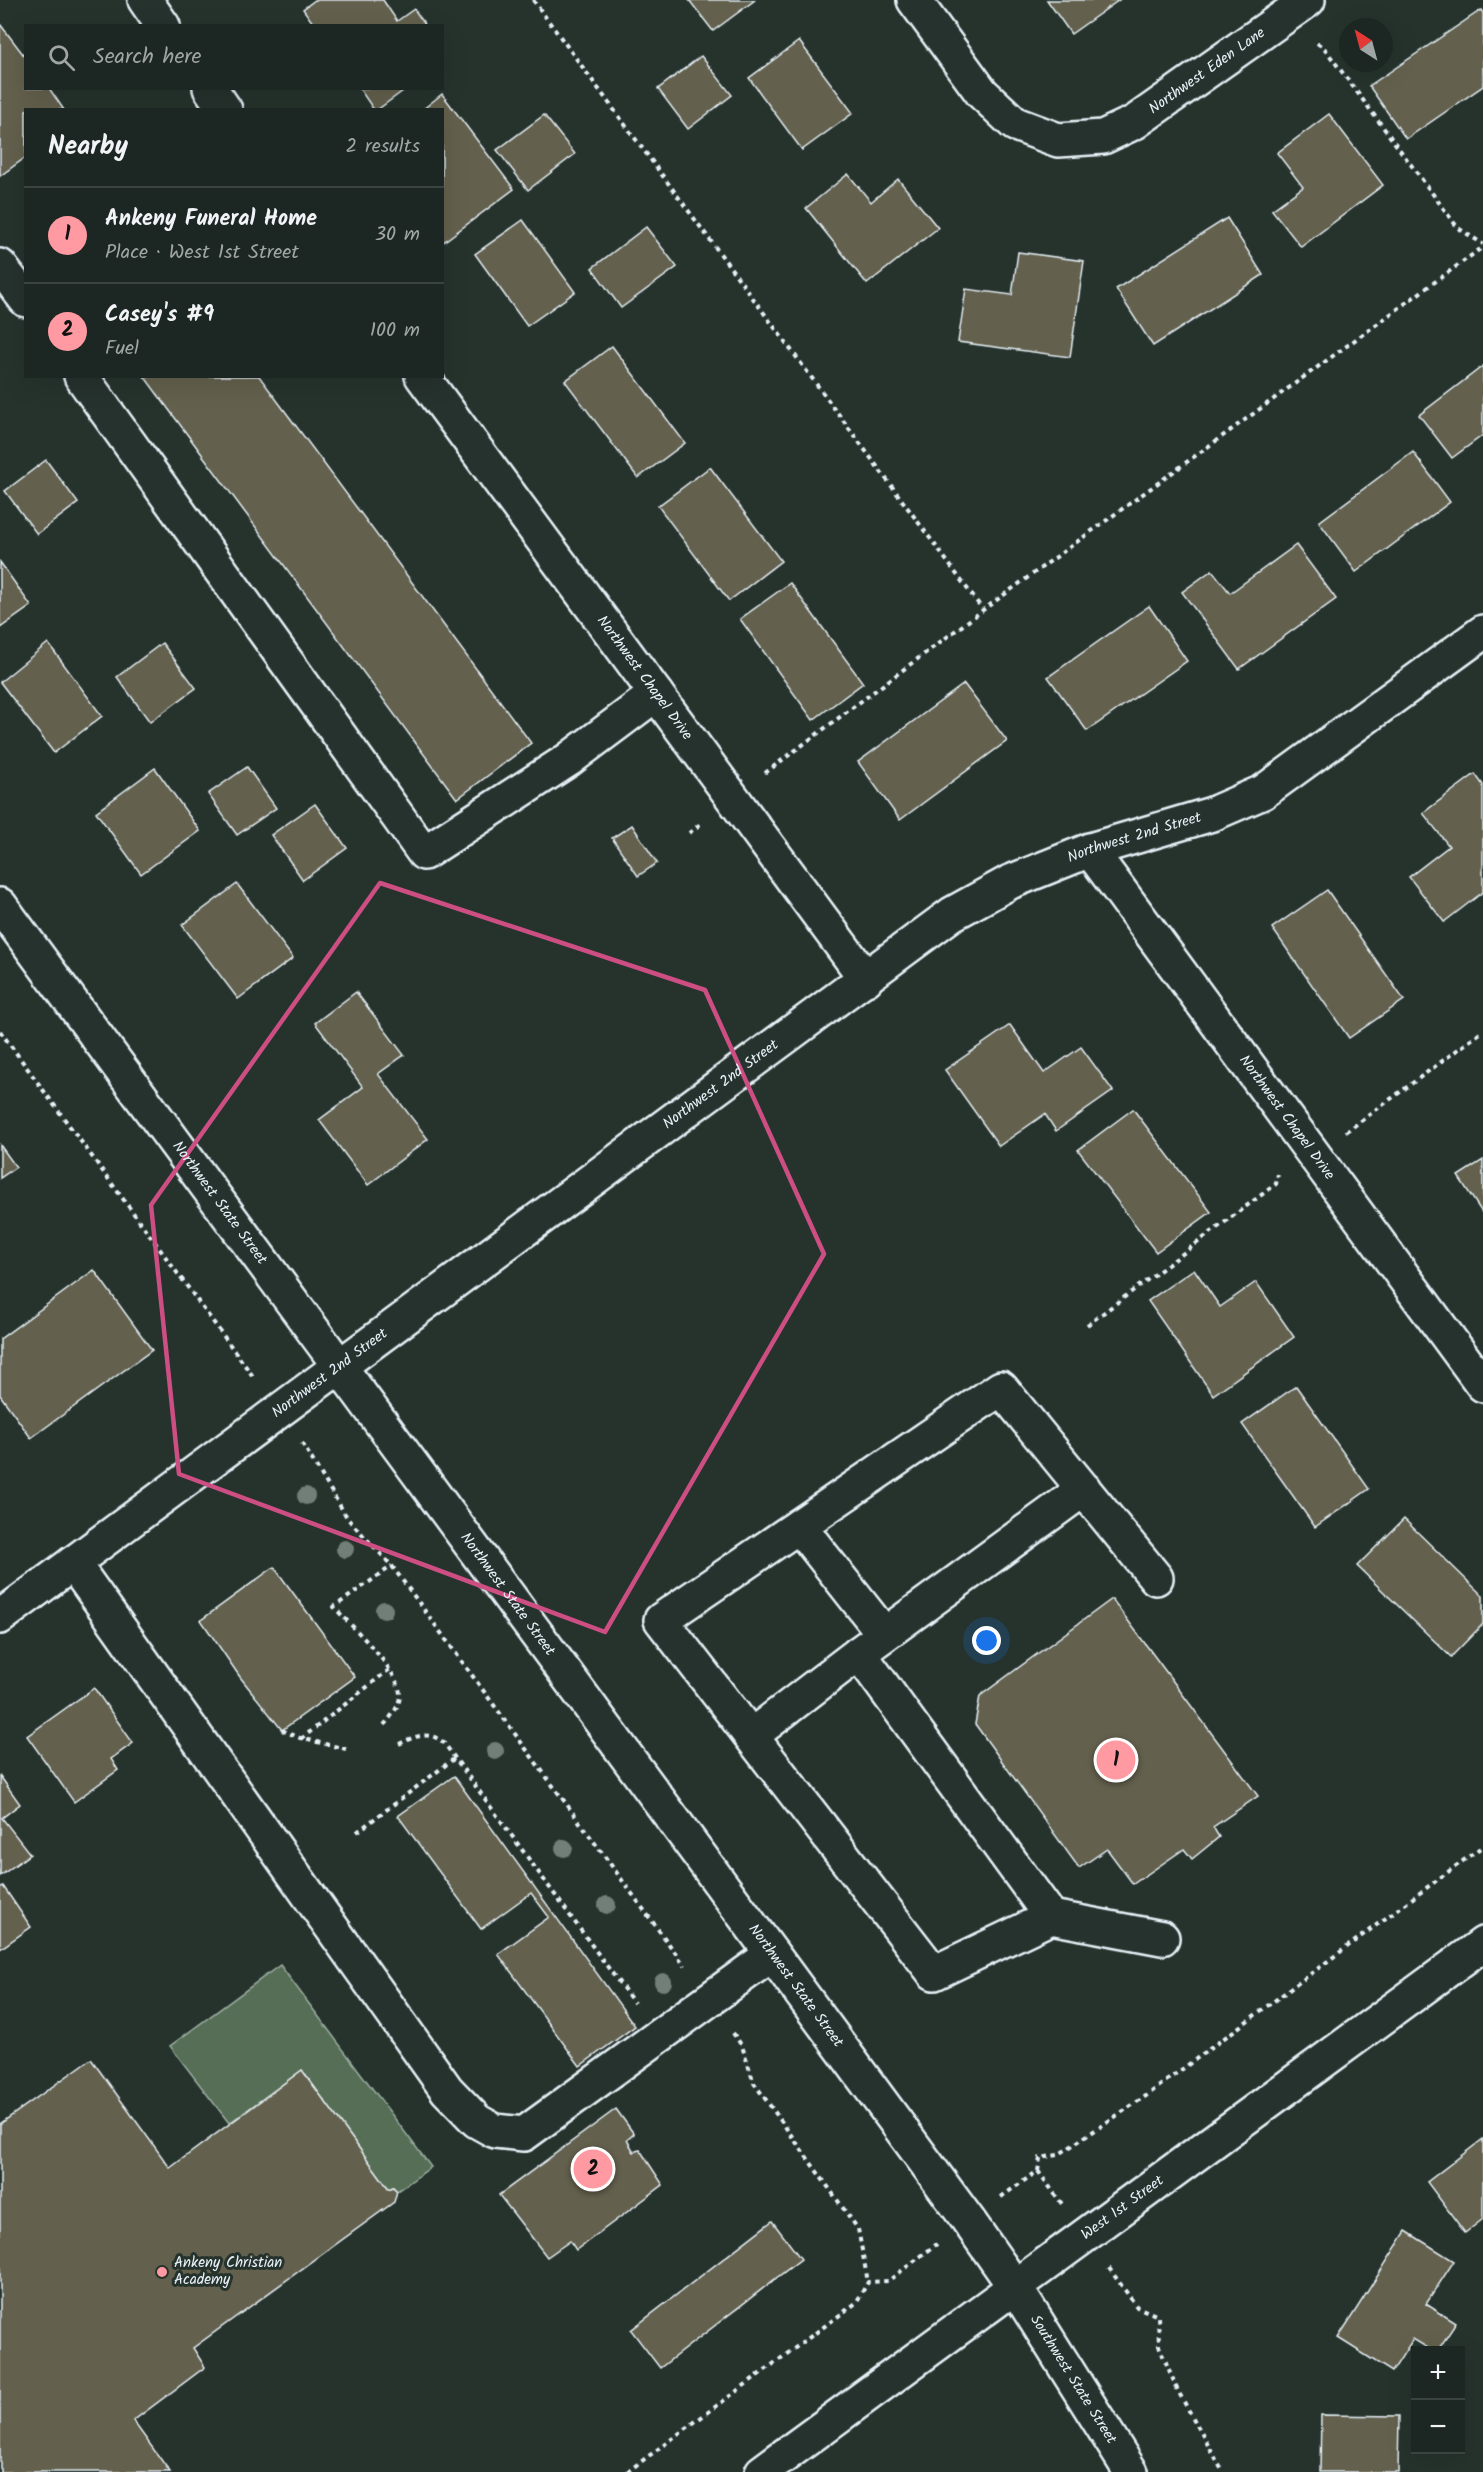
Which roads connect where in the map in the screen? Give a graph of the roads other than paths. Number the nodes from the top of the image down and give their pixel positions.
1 (145, 0) edge
2 (914, 0) edge
3 (1300, 6) edge
4 (163, 24) edge
5 (211, 90) edge
6 (224, 108) edge
7 (0, 266) edge
8 (24, 297) edge
9 (82, 378) edge
10 (423, 378) edge
11 (1483, 632) edge
12 (656, 694) junction
13 (1090, 850) junction
14 (0, 905) edge
15 (866, 978) junction
16 (340, 1366) junction
17 (1483, 1385) edge
18 (1084, 1489) junction
19 (799, 1526) junction
20 (73, 1563) junction
21 (1156, 1578) dead end
22 (0, 1617) edge
23 (872, 1644) junction
24 (751, 1736) junction
25 (1051, 1917) junction
26 (1162, 1938) dead end
27 (1483, 1944) edge
28 (772, 1954) junction
29 (1015, 2286) junction
30 (762, 2472) edge
31 (1131, 2472) edge

1 - 4 street
2 - 3 street, Northwest Eden Lane
5 - 6 street
7 - 8 street
9 - 12 street
10 - 12 street, Northwest Chapel Drive
11 - 13 street, Northwest 2nd Street
12 - 15 street, Northwest Chapel Drive
13 - 15 street, Northwest 2nd Street
13 - 17 street, Northwest Chapel Drive
14 - 16 street, Northwest State Street
15 - 16 street, Northwest 2nd Street
16 - 20 street, Northwest 2nd Street
16 - 28 street, Northwest State Street
18 - 19 street
18 - 21 street
18 - 23 street
19 - 23 street
19 - 24 street
20 - 22 street, Northwest 2nd Street
20 - 28 street
23 - 24 street
23 - 25 street
24 - 25 street
25 - 26 street
27 - 29 street, West 1st Street
28 - 29 street, Northwest State Street
29 - 30 street, West 1st Street
29 - 31 street, Southwest State Street

